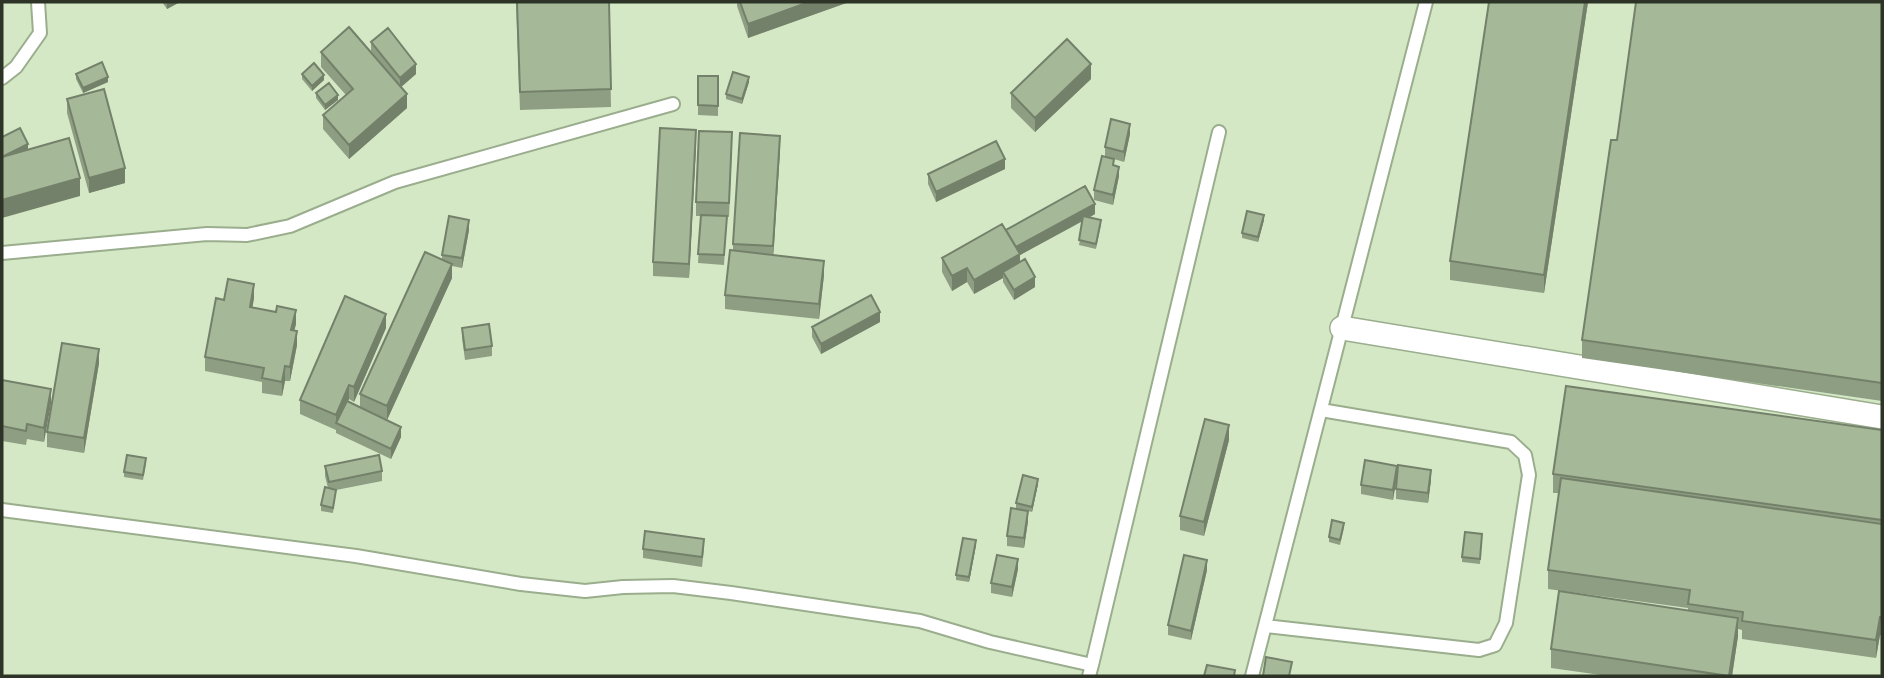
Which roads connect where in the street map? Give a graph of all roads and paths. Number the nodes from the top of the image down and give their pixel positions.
1 (38, 2) edge
2 (1426, 2) edge
3 (2, 78) edge
4 (673, 104) dead end
5 (1219, 132) dead end
6 (2, 253) edge
7 (1342, 328) junction
8 (1321, 410) junction
9 (1882, 417) edge
10 (2, 510) edge
11 (1265, 626) junction
12 (1091, 671) edge
13 (1252, 676) edge

1 - 3 lane
2 - 7 lane
4 - 6 lane
5 - 12 lane
7 - 8 lane
7 - 9 street
8 - 11 lane
8 - 11 lane
10 - 12 lane
11 - 13 lane

